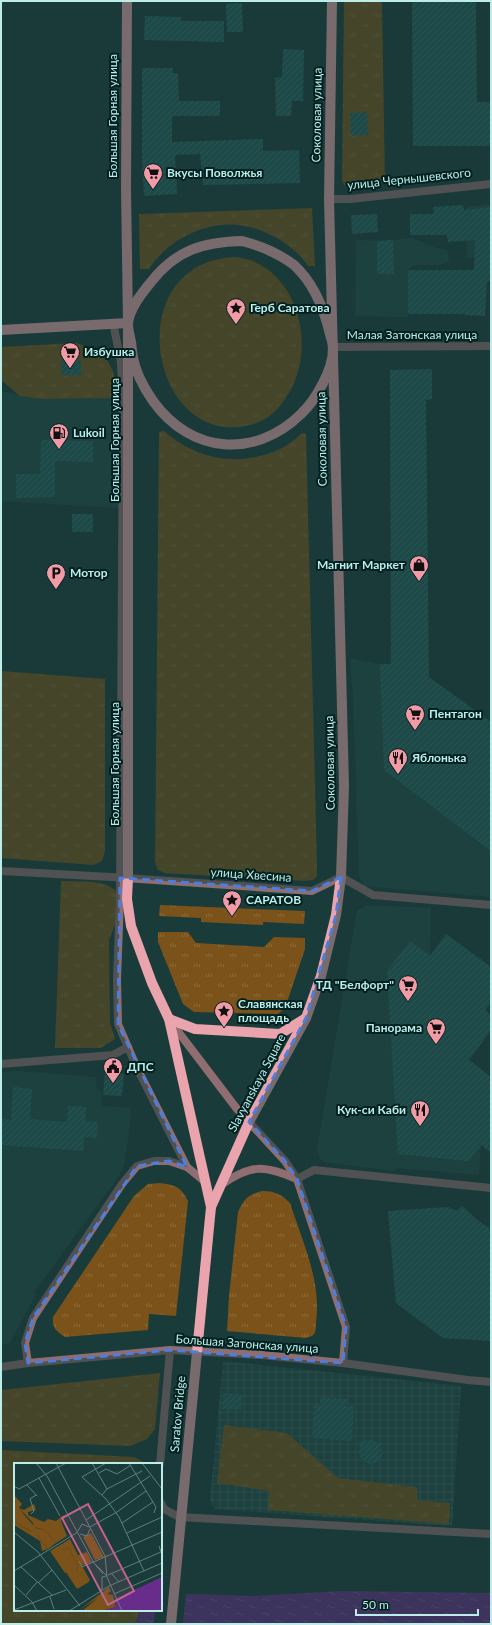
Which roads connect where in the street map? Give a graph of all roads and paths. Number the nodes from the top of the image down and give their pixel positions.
1 (127, 1) edge
2 (332, 1) edge
3 (491, 184) edge
4 (329, 199) junction
5 (113, 323) junction
6 (128, 323) junction
7 (1, 330) edge
8 (491, 346) edge
9 (333, 347) junction
10 (1, 871) edge
11 (341, 877) junction
12 (124, 878) junction
13 (491, 905) edge
14 (306, 1018) junction
15 (169, 1019) junction
16 (128, 1047) junction
17 (1, 1064) edge
18 (249, 1122) junction
19 (187, 1167) junction
20 (297, 1179) junction
21 (204, 1181) junction
22 (220, 1185) junction
23 (491, 1188) edge
24 (211, 1207) junction
25 (170, 1350) junction
26 (28, 1363) junction
27 (343, 1363) junction
28 (1, 1367) edge
29 (491, 1382) edge
30 (160, 1463) edge
31 (162, 1505) edge
32 (491, 1534) edge
33 (171, 1624) edge

1 - 6 main road, Большая Горная улица
2 - 4 main road, Соколовая улица
3 - 4 street, улица Чернышевского
4 - 9 main road, Соколовая улица
5 - 6 main road
5 - 7 main road
5 - 12 street
6 - 9 main road
6 - 9 main road
6 - 12 main road, Большая Горная улица
8 - 9 street, Малая Затонская улица
9 - 11 main road, Соколовая улица
10 - 12 street, улица Хвесина
11 - 12 street, улица Хвесина
11 - 13 street
11 - 14 main road, Slavyanskaya Square
12 - 15 main road
12 - 16 street
14 - 15 main road
14 - 18 main road, Slavyanskaya Square
15 - 18 street
15 - 21 main road
16 - 17 street
16 - 19 street
18 - 20 street
18 - 22 main road, Slavyanskaya Square
19 - 21 street
19 - 26 street
20 - 22 street
20 - 23 street
20 - 27 street
21 - 24 main road
22 - 24 main road, Slavyanskaya Square
24 - 33 main road, Saratov Bridge, bridge
25 - 26 street, Большая Затонская улица
25 - 27 street, Большая Затонская улица
25 - 30 street
26 - 28 street, Большая Затонская улица
27 - 29 street, Большая Затонская улица
31 - 32 street

